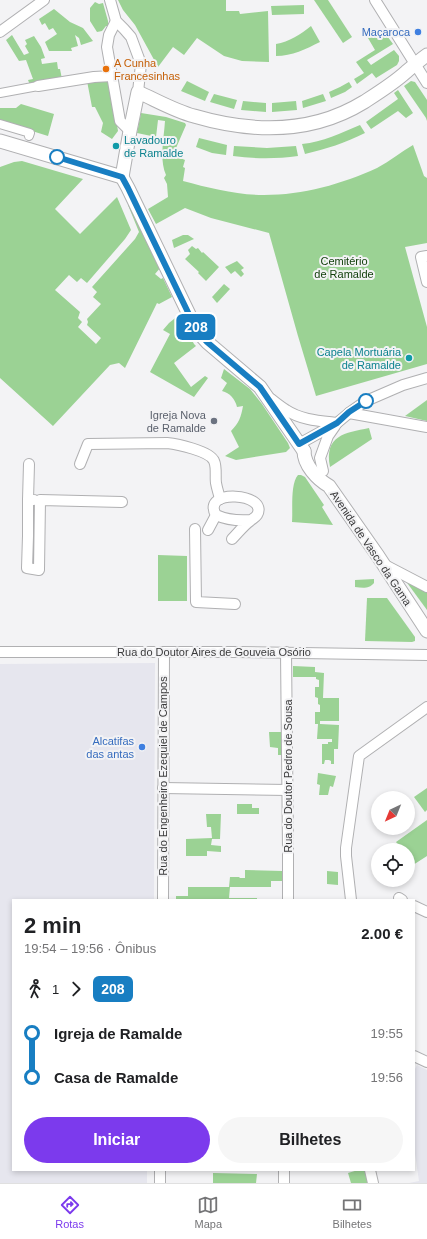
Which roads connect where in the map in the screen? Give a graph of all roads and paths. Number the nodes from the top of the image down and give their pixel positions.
1 (44, 0) edge
2 (110, 0) edge
3 (376, 0) edge
4 (116, 21) junction
5 (0, 32) edge
6 (427, 55) edge
7 (416, 63) junction
8 (112, 76) junction
9 (427, 83) edge
10 (38, 86) joint
11 (0, 92) edge
12 (138, 92) junction
13 (0, 124) edge
14 (130, 131) junction
15 (29, 136) dead end
16 (0, 141) edge
17 (13, 144) junction
18 (0, 149) edge
19 (122, 177) junction
20 (427, 256) edge
21 (427, 282) edge
22 (427, 378) edge
23 (267, 396) junction
24 (349, 412) junction
25 (337, 423) junction
26 (427, 427) edge
27 (302, 447) junction
28 (29, 464) dead end
29 (80, 464) dead end
30 (323, 471) junction
31 (328, 486) junction
32 (220, 499) junction
33 (28, 500) junction
34 (40, 500) junction
35 (122, 502) dead end
36 (216, 515) junction
37 (250, 520) junction
38 (195, 529) dead end
39 (208, 530) dead end
40 (28, 536) junction
41 (40, 536) junction
42 (232, 539) dead end
43 (383, 564) junction
44 (427, 587) edge
45 (236, 604) dead end
46 (427, 630) edge
47 (0, 652) edge
48 (164, 652) junction
49 (286, 652) junction
50 (427, 655) edge
51 (427, 707) edge
52 (163, 788) junction
53 (288, 790) junction
54 (163, 899) edge
55 (288, 899) edge
56 (351, 899) edge
57 (415, 906) edge
58 (427, 912) edge
59 (415, 1056) edge
60 (427, 1062) edge
61 (160, 1171) edge
62 (284, 1171) edge
63 (370, 1171) edge
64 (160, 1183) edge
65 (284, 1183) edge
66 (373, 1183) edge

1 - 5 street
2 - 4 street
3 - 7 street
4 - 8 street
4 - 12 street
6 - 7 street
7 - 9 street
7 - 12 street
8 - 10 street
8 - 14 street
10 - 11 street
12 - 14 street
13 - 15 street
14 - 19 street
16 - 17 street
17 - 18 street
17 - 19 street
19 - 23 street
20 - 21 street
22 - 24 street
23 - 25 street
23 - 27 street
24 - 25 street
24 - 26 street
25 - 27 street
25 - 30 street
27 - 30 street, Avenida de Vasco da Gama
27 - 31 street, Avenida de Vasco da Gama
28 - 33 street
29 - 32 street
30 - 31 street, Avenida de Vasco da Gama
31 - 43 street, Avenida de Vasco da Gama
32 - 36 street
32 - 37 street
33 - 34 street
33 - 40 street
34 - 35 street
34 - 41 street
36 - 37 street
36 - 39 street
37 - 42 street
38 - 45 street
40 - 41 street
40 - 41 street
43 - 44 street
43 - 46 street, Avenida de Vasco da Gama
47 - 48 street, Rua do Doutor Aires de Gouveia Osório
48 - 49 street, Rua do Doutor Aires de Gouveia Osório
48 - 52 street, Rua do Engenheiro Ezequiel de Campos
49 - 50 street, Rua do Doutor Aires de Gouveia Osório
49 - 53 street, Rua do Doutor Pedro de Sousa
51 - 56 street
52 - 53 street
52 - 54 street, Rua do Engenheiro Ezequiel de Campos
53 - 55 street, Rua do Doutor Pedro de Sousa
57 - 58 street
59 - 60 street
61 - 64 street
62 - 65 street
63 - 66 street

